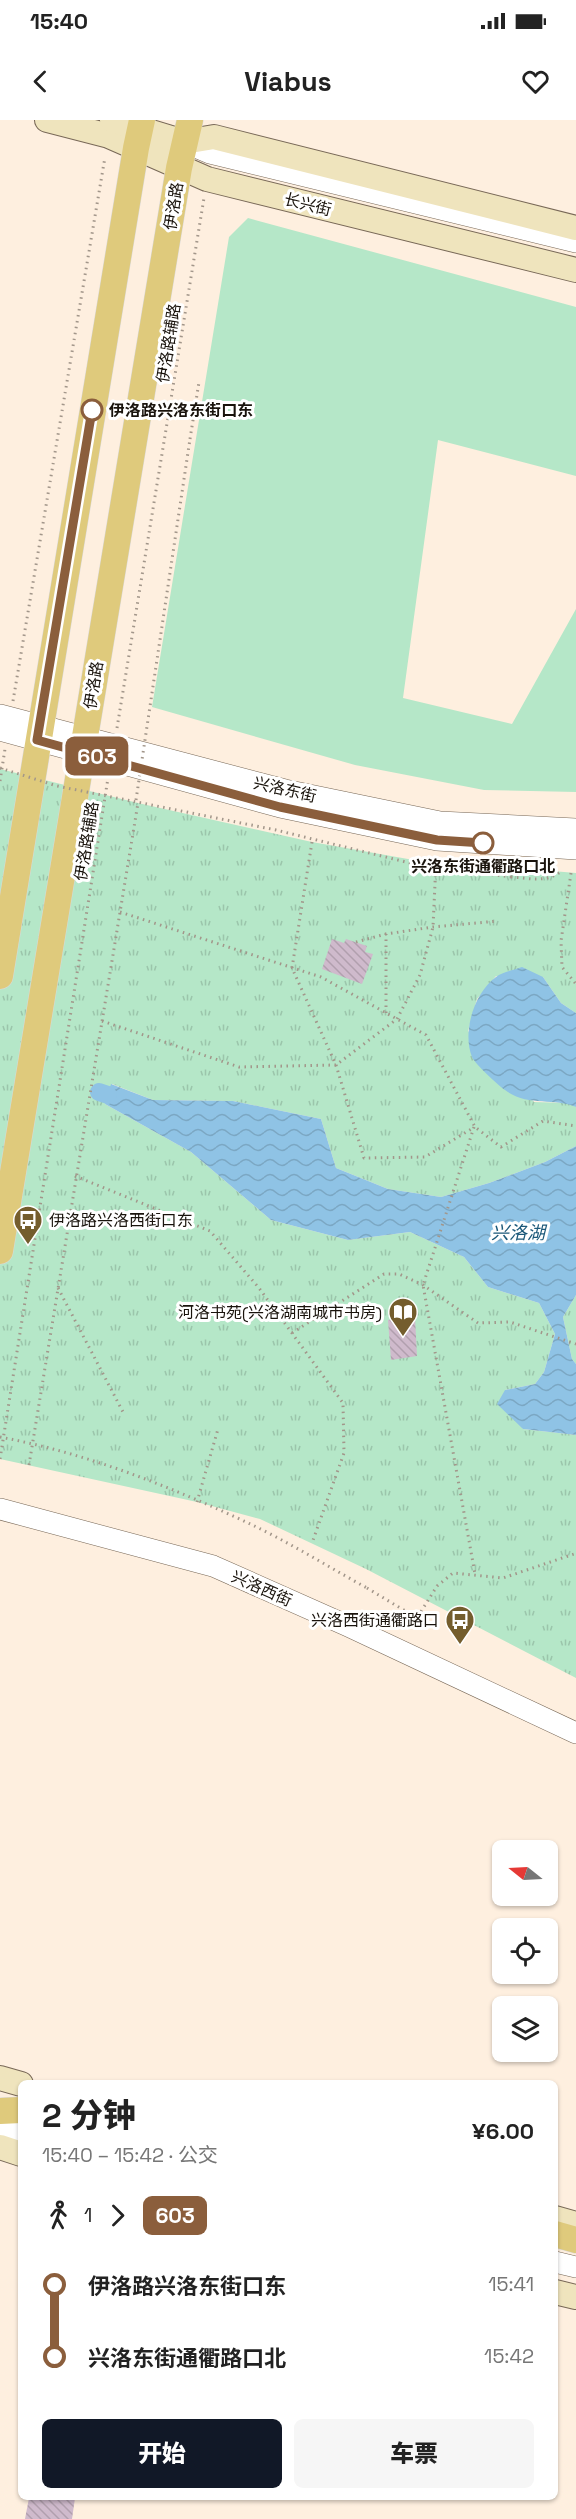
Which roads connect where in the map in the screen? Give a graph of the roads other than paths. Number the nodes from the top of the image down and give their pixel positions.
1 (47, 120) edge
2 (110, 128) edge
3 (187, 131) edge
4 (140, 132) edge
5 (179, 168) junction
6 (576, 228) edge
7 (576, 242) edge
8 (576, 270) edge
9 (5, 723) edge
10 (39, 733) junction
11 (83, 745) junction
12 (112, 753) junction
13 (576, 829) edge
14 (576, 849) edge
15 (0, 976) edge
16 (0, 1251) edge
17 (0, 1496) edge
18 (0, 1509) edge
19 (576, 1718) edge
20 (576, 1733) edge
21 (0, 2078) edge
22 (18, 2083) edge
23 (18, 2110) edge
24 (0, 2111) edge
25 (0, 2129) edge
26 (18, 2132) edge
27 (0, 2146) edge
28 (0, 2152) edge
29 (18, 2155) edge
30 (18, 2155) edge
31 (558, 2219) edge
32 (576, 2224) edge
33 (558, 2235) edge
34 (576, 2240) edge
35 (558, 2263) edge
36 (576, 2267) edge
37 (558, 2293) edge
38 (576, 2298) edge

1 - 2 main road, 长兴街
2 - 4 main road, 长兴街
3 - 4 main road, 长兴街
3 - 5 main road, 伊洛路
3 - 6 main road, 长兴街
3 - 7 street
4 - 5 main road, 长兴街
4 - 10 main road
5 - 8 main road, 长兴街
5 - 11 main road, 伊洛路
9 - 10 street, 兴洛东街
10 - 11 street, 兴洛东街
10 - 15 main road
11 - 12 street, 兴洛东街
11 - 16 main road, 伊洛路
12 - 13 street, 兴洛东街
12 - 14 street, 兴洛东街
17 - 19 street, 兴洛西街
18 - 20 street, 兴洛西街
21 - 22 main road
23 - 24 main road
25 - 26 street
27 - 29 main road
28 - 30 main road
31 - 32 main road
33 - 34 main road
35 - 36 street
37 - 38 main road

